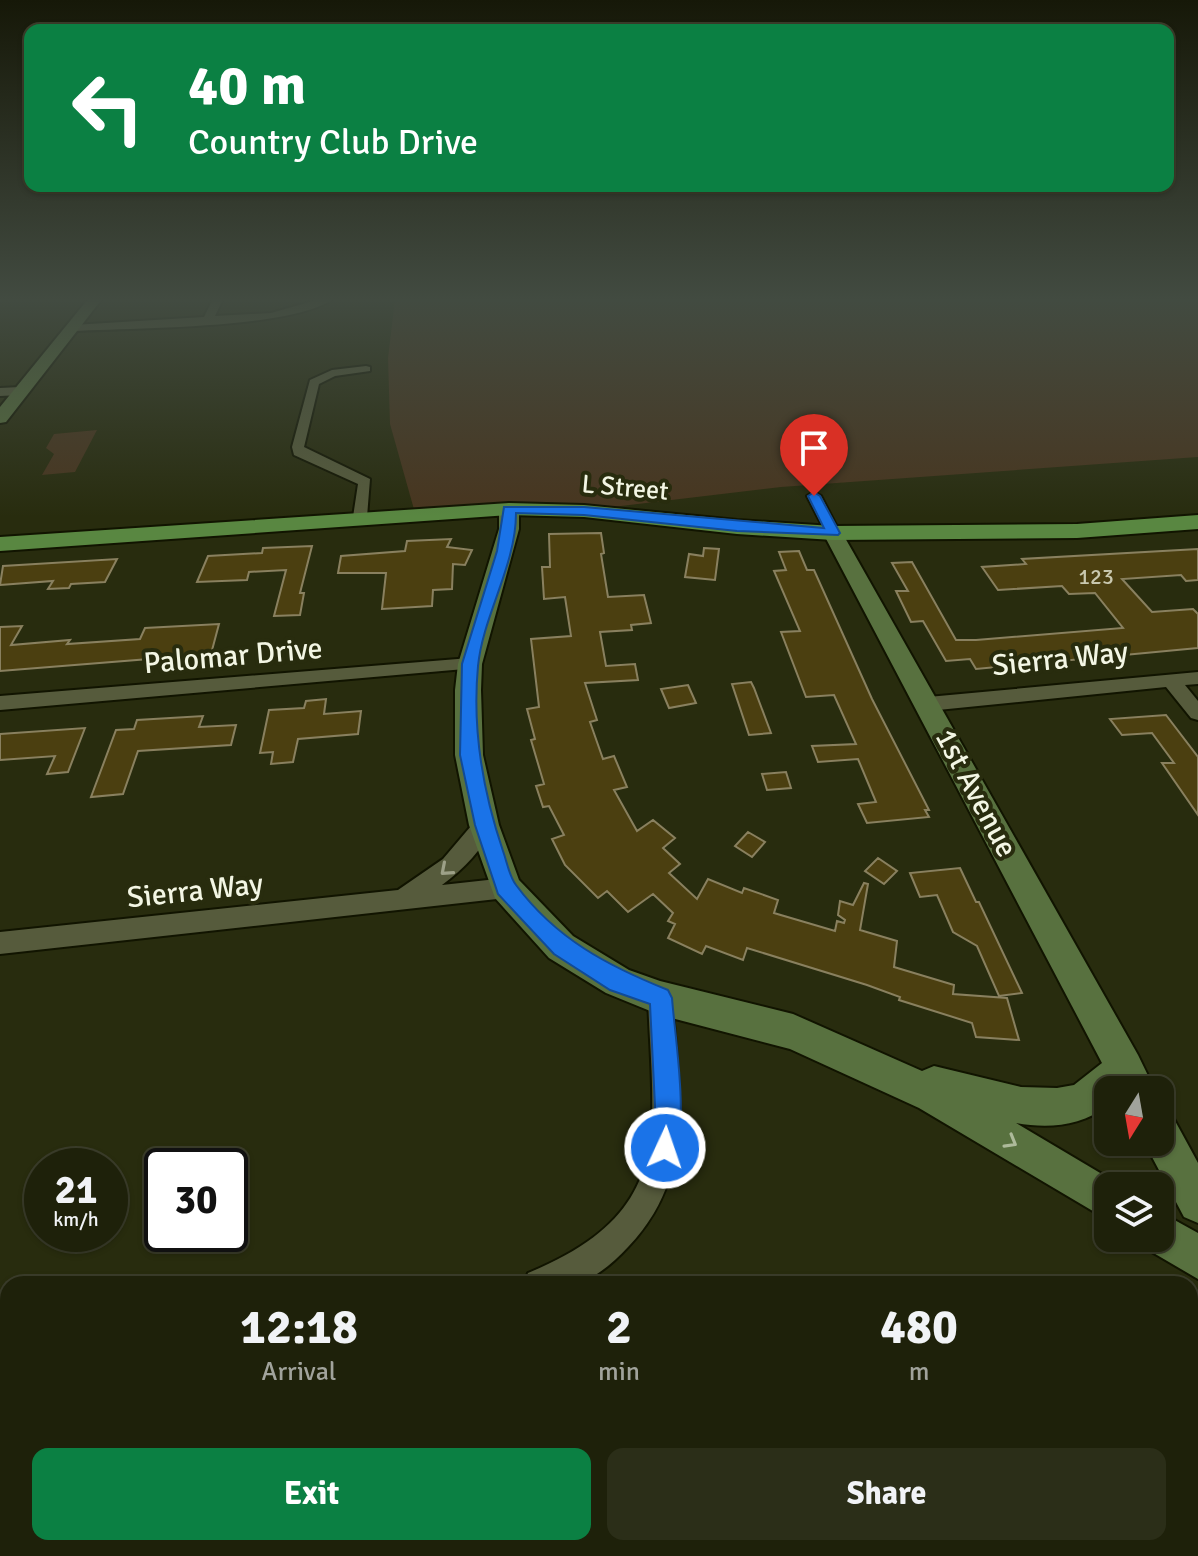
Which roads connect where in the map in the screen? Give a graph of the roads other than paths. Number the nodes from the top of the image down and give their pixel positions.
1 (36, 372) edge
2 (344, 372) edge
3 (20, 391) junction
4 (0, 392) edge
5 (0, 418) edge
6 (814, 496) dead end
7 (509, 509) junction
8 (360, 517) junction
9 (1198, 522) edge
10 (833, 533) junction
11 (0, 544) edge
12 (470, 664) junction
13 (1198, 678) edge
14 (1170, 680) junction
15 (0, 703) edge
16 (928, 704) junction
17 (1198, 713) edge
18 (484, 825) junction
19 (506, 888) junction
20 (396, 901) junction
21 (0, 943) edge
22 (660, 998) junction
23 (1128, 1076) edge
24 (893, 1078) junction
25 (1094, 1096) edge
26 (1172, 1156) edge
27 (1094, 1192) edge
28 (1198, 1203) edge
29 (1174, 1242) edge
30 (1198, 1258) edge
31 (559, 1276) edge

1 - 3 street
2 - 8 street
3 - 4 street
3 - 5 street
6 - 10 street, 1st Avenue
7 - 8 main road, L Street
7 - 10 main road, L Street
7 - 12 street
8 - 11 main road, L Street
9 - 10 main road, L Street
10 - 16 street, 1st Avenue
12 - 15 street, Palomar Drive
12 - 18 street
13 - 14 street, Sierra Way
14 - 16 street, Sierra Way
14 - 17 street
16 - 23 street, 1st Avenue
18 - 19 street
18 -> 20 street, Sierra Way
19 - 20 street, Sierra Way
19 - 22 street
20 - 21 street, Sierra Way
22 - 24 street
22 - 31 street
24 - 25 street
24 -> 27 street
26 - 28 street
29 - 30 street

